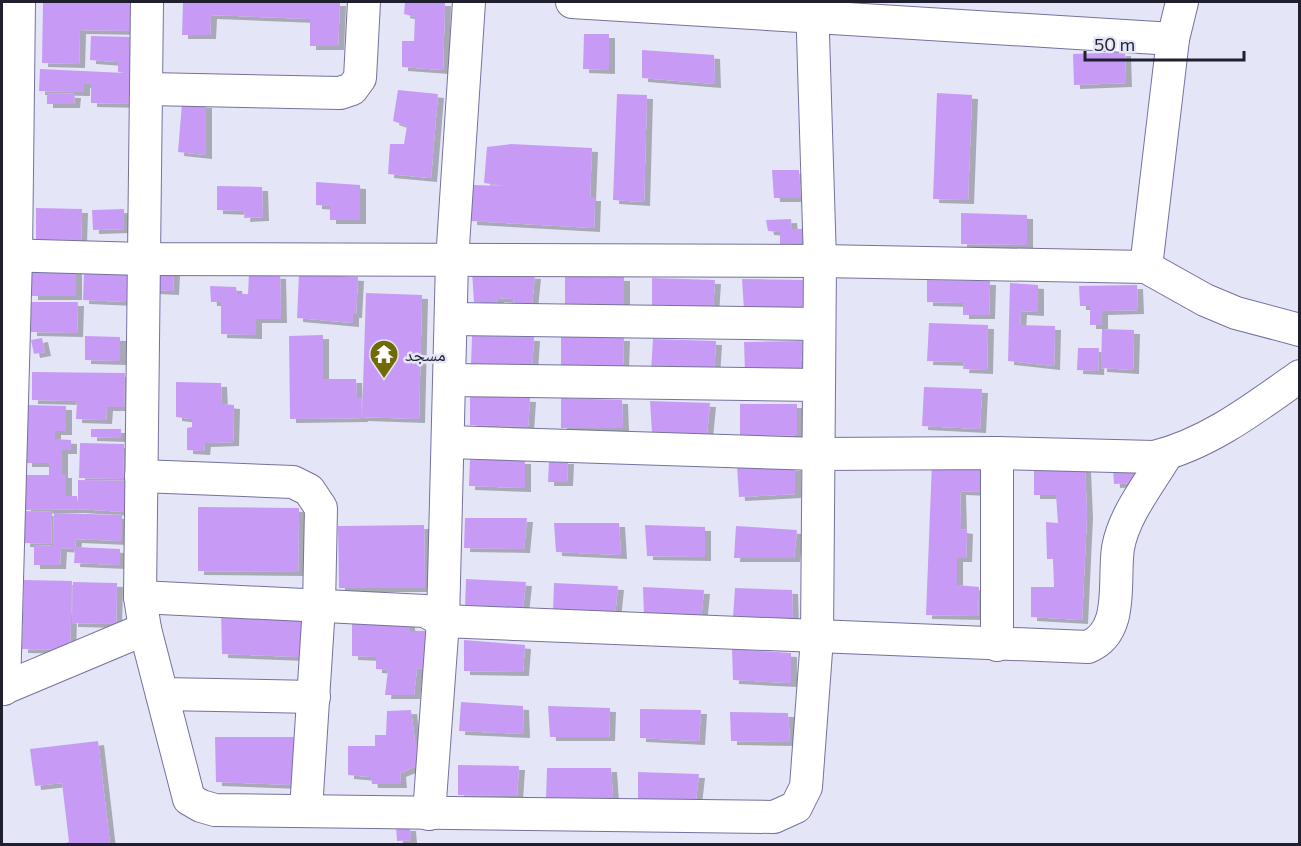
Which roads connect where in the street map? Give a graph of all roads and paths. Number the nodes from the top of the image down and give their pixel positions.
1 (19, 2) edge
2 (147, 2) edge
3 (364, 2) edge
4 (469, 2) edge
5 (572, 2) edge
6 (1182, 2) edge
7 (812, 9) edge
8 (1173, 39) junction
9 (148, 89) junction
10 (9, 255) edge
11 (142, 259) junction
12 (452, 261) junction
13 (820, 261) junction
14 (1146, 267) junction
15 (452, 319) junction
16 (818, 324) junction
17 (1299, 330) edge
18 (1299, 376) edge
19 (450, 380) junction
20 (818, 385) junction
21 (449, 442) junction
22 (997, 453) junction
23 (818, 454) junction
24 (1167, 454) junction
25 (141, 476) junction
26 (140, 597) junction
27 (319, 606) junction
28 (443, 621) junction
29 (145, 629) junction
30 (817, 638) junction
31 (997, 645) junction
32 (3, 689) edge
33 (162, 694) junction
34 (314, 697) junction
35 (306, 810) junction
36 (429, 814) junction

1 - 10 street
2 - 9 street
3 - 9 street
4 - 12 street
5 - 7 street
6 - 8 street
7 - 8 street
7 - 13 street
8 - 14 street
9 - 11 street
10 - 11 street
10 - 32 street
11 - 12 street
11 - 25 street
12 - 13 street
12 - 15 street
13 - 14 street
13 - 16 street
14 - 17 street
15 - 16 street
15 - 19 street
16 - 20 street
18 - 24 street
19 - 20 street
19 - 21 street
20 - 23 street
21 - 23 street
21 - 28 street
22 - 23 street
22 - 24 street
22 - 31 street
23 - 30 street
24 - 31 street
25 - 26 street
25 - 27 street
26 - 27 street
26 - 29 street
27 - 28 street
27 - 34 street
28 - 30 street
28 - 36 street
29 - 32 street
29 - 33 street
30 - 31 street
30 - 36 street
33 - 34 street
33 - 35 street
34 - 35 street
35 - 36 street

